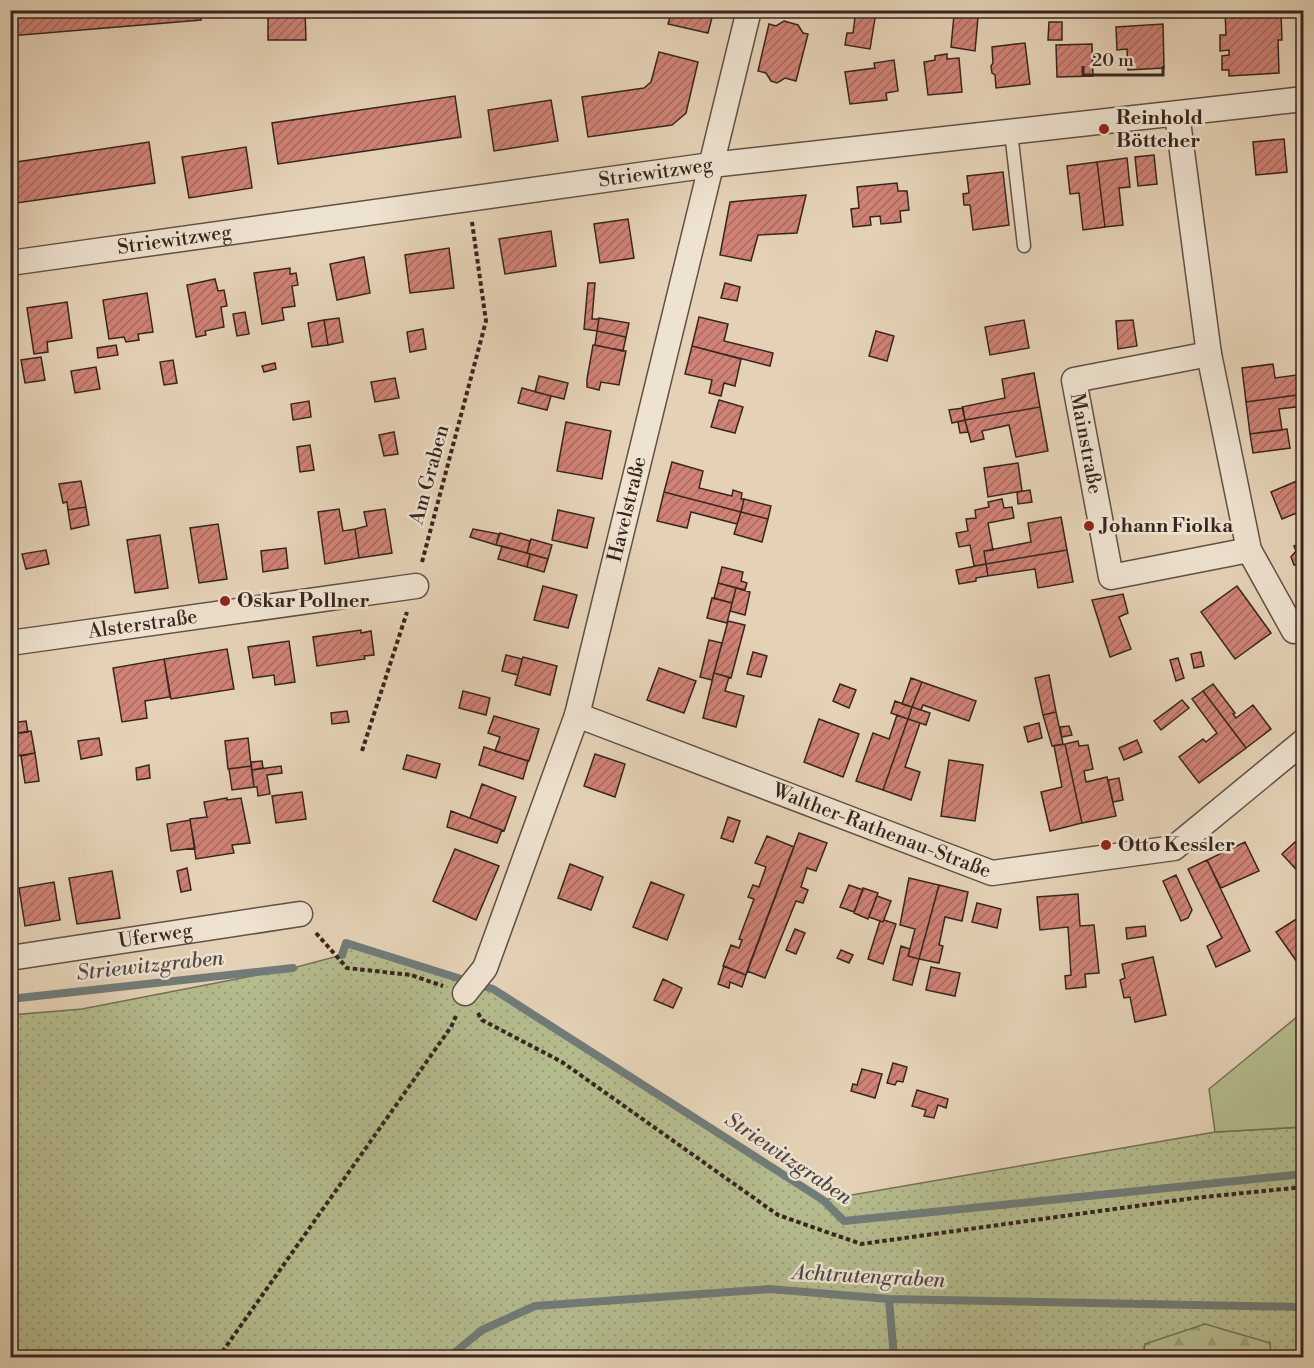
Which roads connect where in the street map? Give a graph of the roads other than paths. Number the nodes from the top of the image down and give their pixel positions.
1 (748, 10) edge
2 (1304, 99) edge
3 (1177, 114) junction
4 (1011, 132) junction
5 (711, 165) junction
6 (1024, 246) dead end
7 (10, 263) edge
8 (1209, 354) junction
9 (1250, 550) junction
10 (416, 586) road end
11 (1294, 631) dead end
12 (10, 643) edge
13 (577, 715) junction
14 (1304, 741) edge
15 (300, 914) road end
16 (10, 958) edge
17 (465, 993) road end

1 - 5 street, Havelstraße
2 - 3 street, Striewitzweg
3 - 4 street, Striewitzweg
3 - 8 street
4 - 5 street, Striewitzweg
4 - 6 lane
5 - 7 street, Striewitzweg
5 - 13 street, Havelstraße
8 - 9 street
8 - 9 street, Mainstraße
9 - 11 street
10 - 12 street, Alsterstraße
13 - 14 street, Walther-Rathenau-Straße
13 - 17 street, Havelstraße
15 - 16 street, Uferweg

